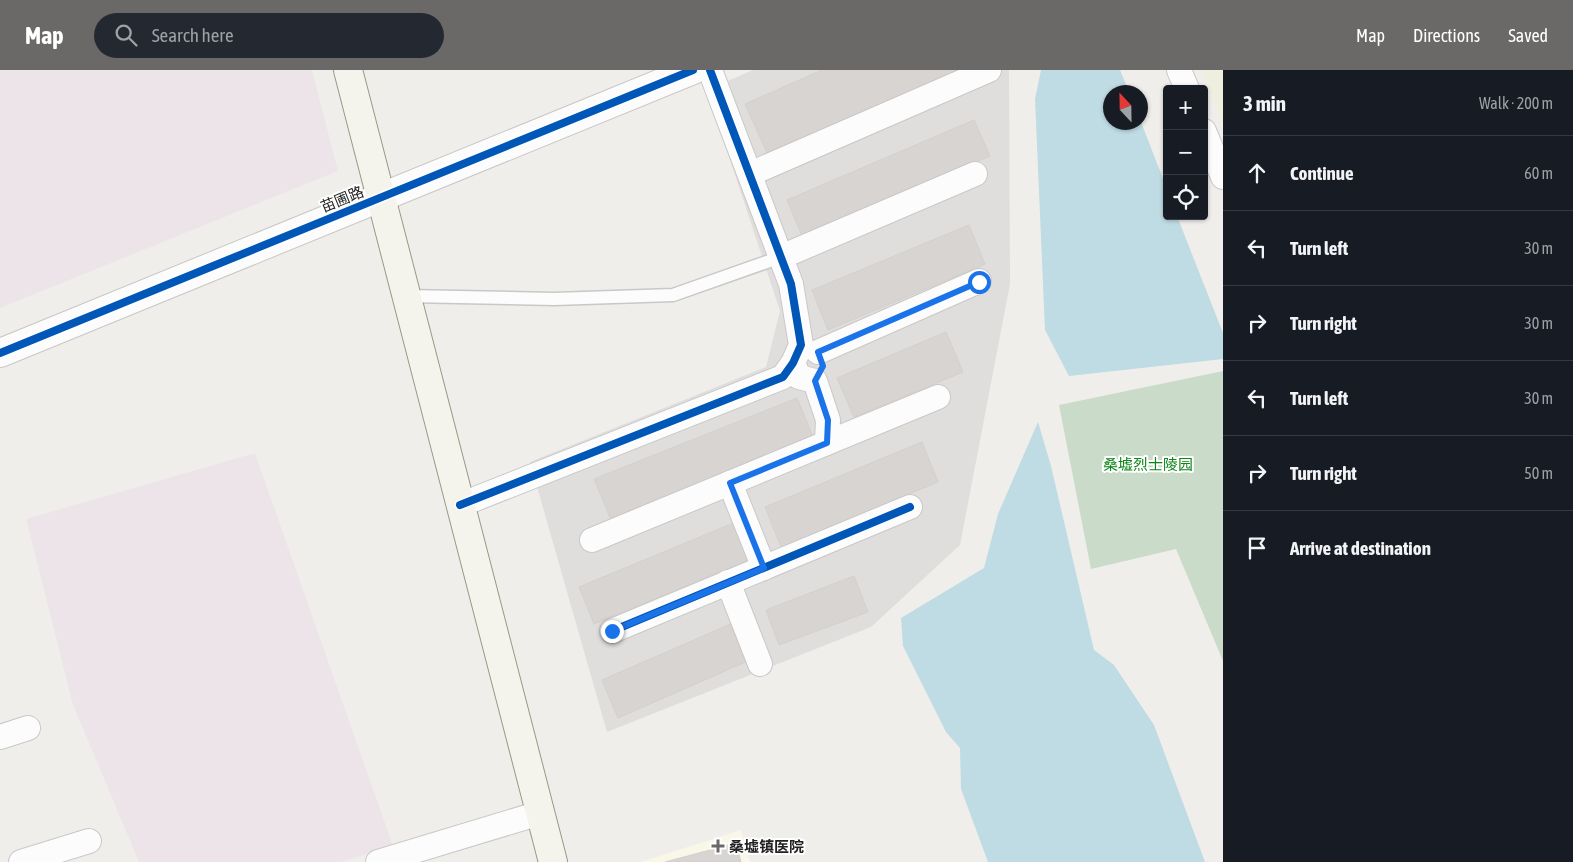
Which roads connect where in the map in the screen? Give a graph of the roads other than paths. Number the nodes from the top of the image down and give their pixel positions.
1 (348, 70) edge
2 (693, 70) edge
3 (710, 70) edge
4 (989, 70) edge
5 (1179, 70) edge
6 (1185, 85) edge
7 (1208, 141) edge
8 (750, 174) junction
9 (975, 174) dead end
10 (1223, 177) edge
11 (381, 198) junction
12 (781, 257) junction
13 (979, 282) dead end
14 (406, 296) junction
15 (0, 353) edge
16 (804, 353) junction
17 (938, 398) dead end
18 (827, 443) junction
19 (730, 483) junction
20 (460, 505) junction
21 (910, 507) dead end
22 (592, 540) dead end
23 (764, 568) junction
24 (728, 582) junction
25 (612, 631) dead end
26 (760, 664) dead end
27 (28, 728) dead end
28 (0, 737) edge
29 (540, 813) junction
30 (89, 841) dead end
31 (21, 862) edge
32 (378, 862) edge
33 (553, 862) edge

1 - 11 main road
2 - 11 street, 苗圃路
3 - 8 street
4 - 8 street
5 - 6 street
7 - 10 street
8 - 12 street
9 - 12 street
11 - 14 main road
11 - 15 street, 苗圃路
12 - 14 lane
12 - 16 street
13 - 16 street
14 - 20 main road
16 - 18 street
16 - 20 street
17 - 18 street
18 - 19 street
19 - 22 street
19 - 23 street
20 - 29 main road
21 - 23 street
23 - 24 street
24 - 25 street
24 - 26 street
27 - 28 street
29 - 32 street
29 - 33 main road
30 - 31 street

